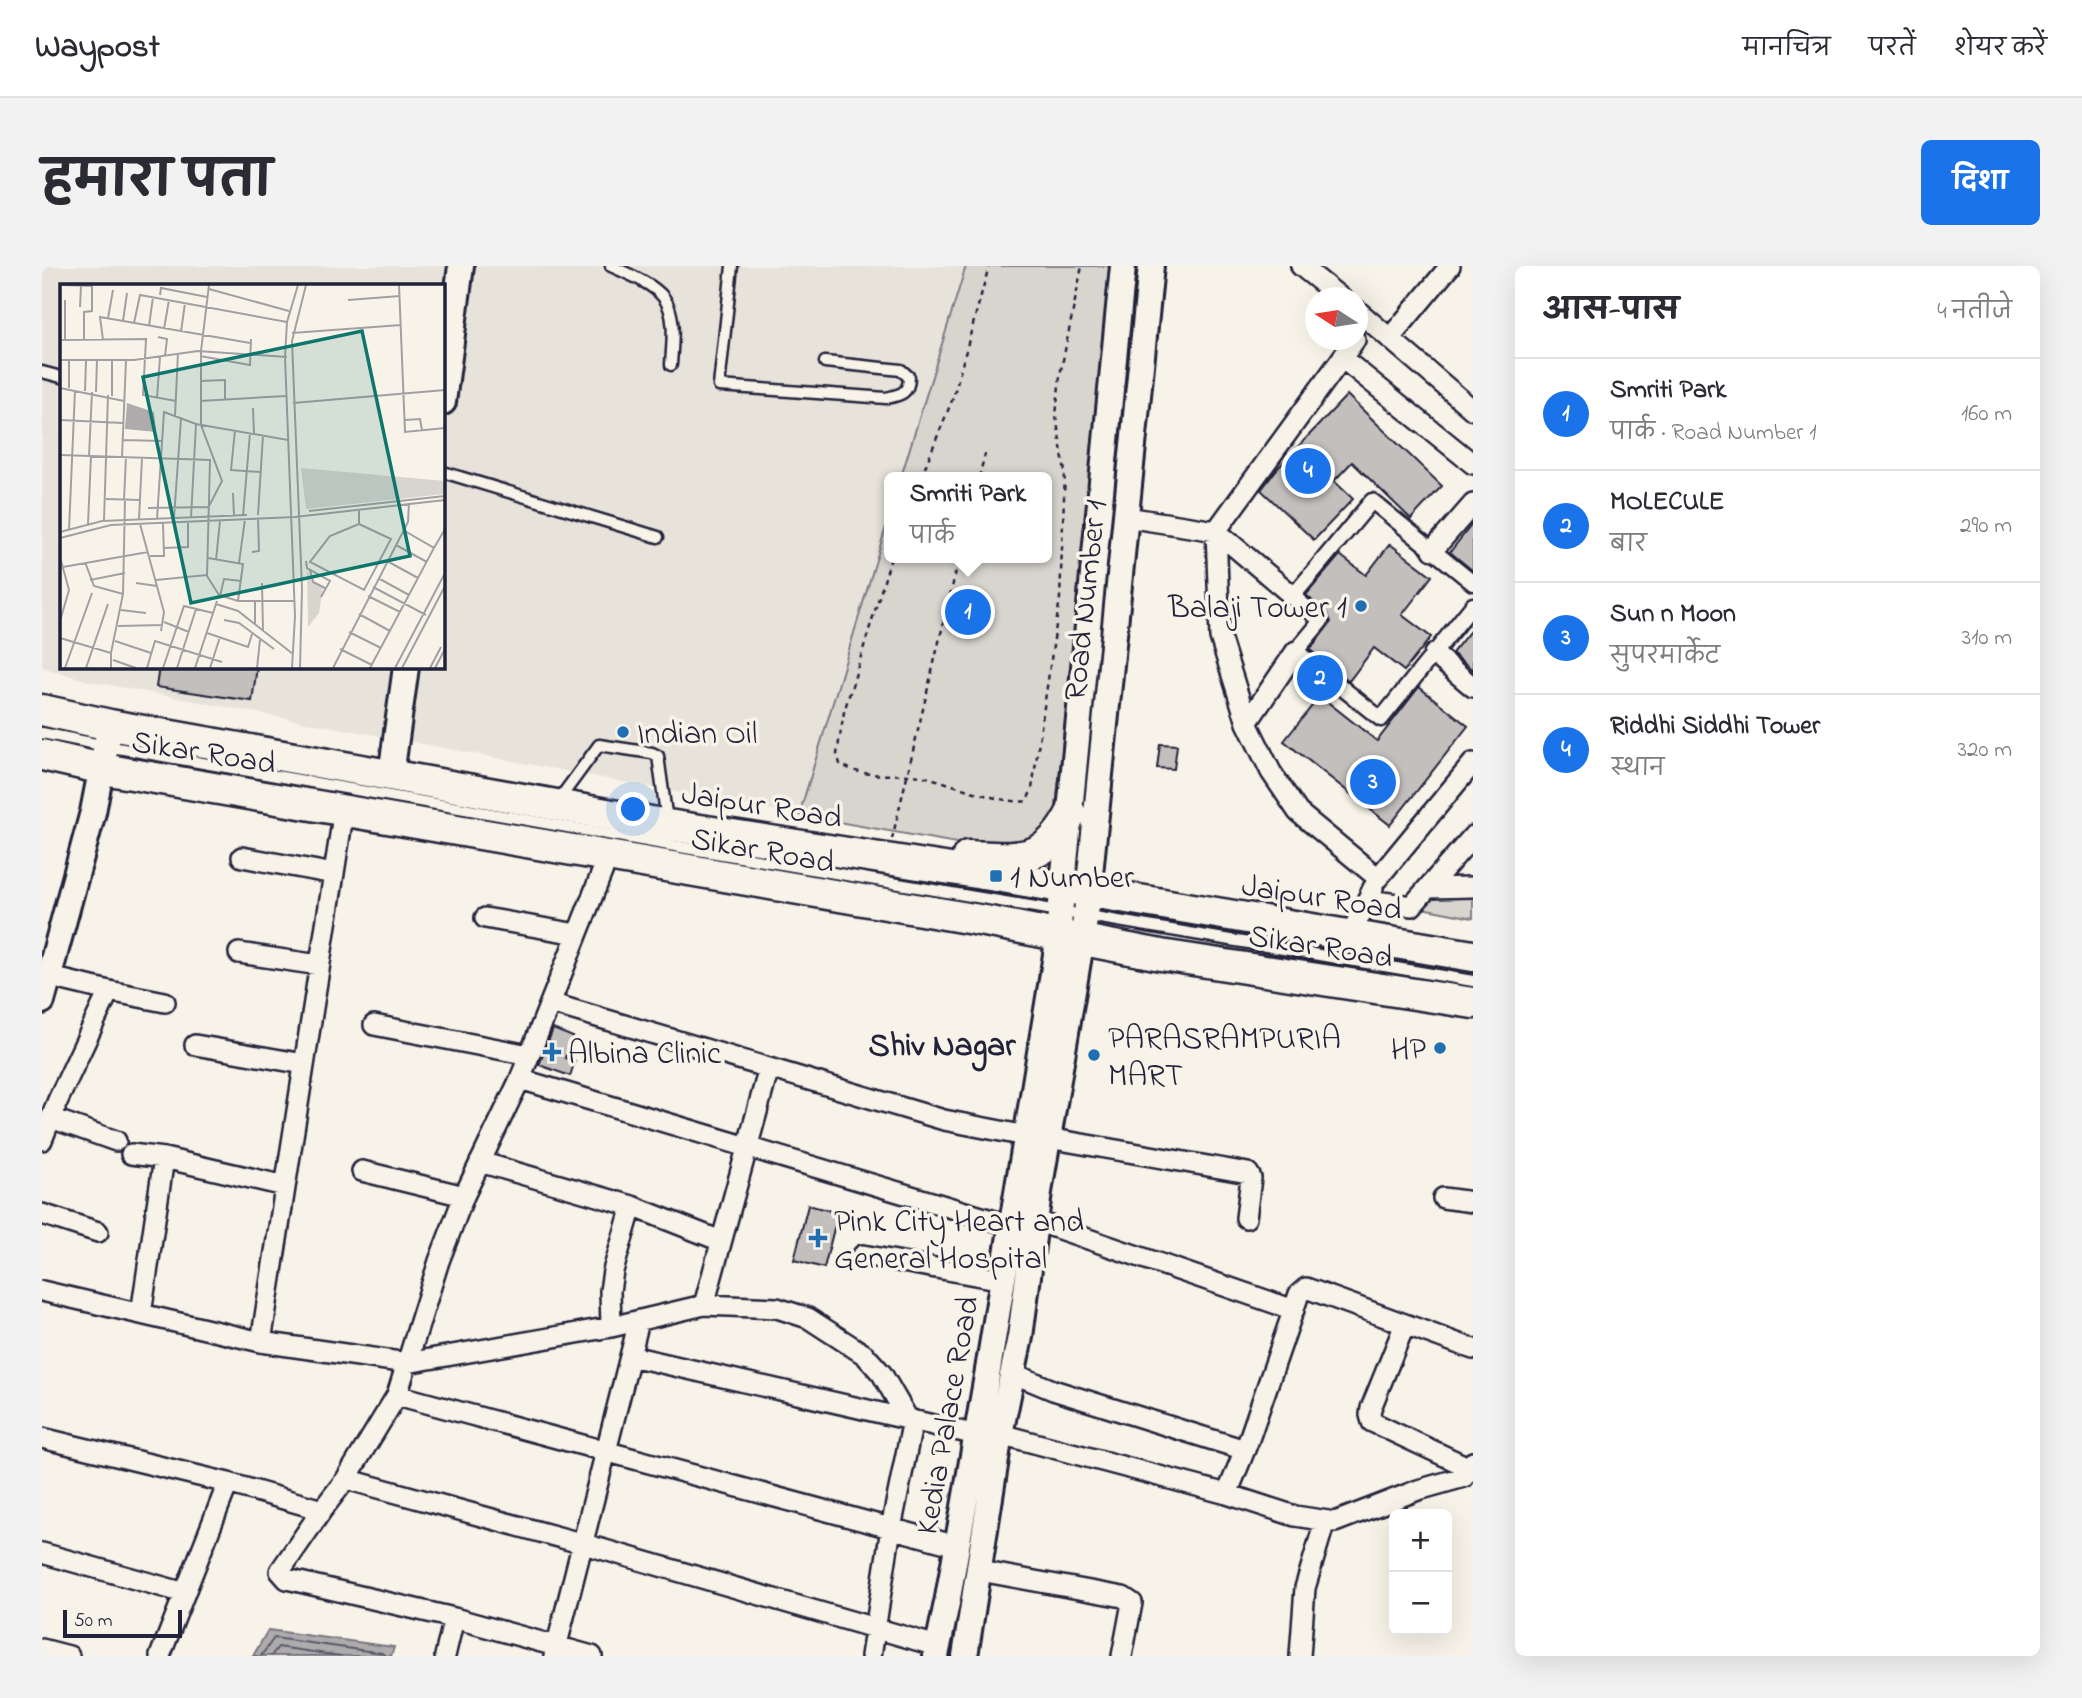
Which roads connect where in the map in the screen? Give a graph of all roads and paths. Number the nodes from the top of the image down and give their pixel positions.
1 (461, 266) edge
2 (611, 266) edge
3 (732, 266) edge
4 (989, 266) edge
5 (1082, 266) edge
6 (1123, 266) edge
7 (1151, 266) edge
8 (1450, 266) edge
9 (1307, 268) edge
10 (1328, 287) edge
11 (1368, 319) edge
12 (1390, 338) junction
13 (1348, 350) edge
14 (1342, 358) junction
15 (825, 362) dead end
16 (671, 365) dead end
17 (42, 372) edge
18 (60, 377) edge
19 (444, 394) edge
20 (1473, 409) edge
21 (985, 454) dead end
22 (1473, 464) edge
23 (444, 471) edge
24 (923, 472) edge
25 (980, 472) edge
26 (1473, 504) edge
27 (1126, 517) junction
28 (1216, 531) junction
29 (657, 537) dead end
30 (1433, 550) junction
31 (889, 563) edge
32 (958, 563) edge
33 (1473, 583) edge
34 (1293, 596) junction
35 (1473, 605) edge
36 (1296, 651) junction
37 (1434, 654) junction
38 (406, 668) edge
39 (1473, 687) edge
40 (42, 710) edge
41 (1247, 723) junction
42 (42, 733) edge
43 (42, 755) edge
44 (105, 755) junction
45 (1473, 763) edge
46 (42, 764) edge
47 (391, 775) junction
48 (906, 776) junction
49 (555, 804) junction
50 (1071, 814) junction
51 (343, 815) junction
52 (668, 825) junction
53 (1473, 836) edge
54 (242, 857) dead end
55 (888, 859) junction
56 (606, 862) junction
57 (949, 868) junction
58 (334, 874) junction
59 (1378, 878) junction
60 (1473, 887) edge
61 (1428, 888) junction
62 (1368, 900) junction
63 (485, 918) dead end
64 (1071, 918) junction
65 (577, 934) junction
66 (1350, 936) junction
67 (239, 953) dead end
68 (1473, 956) edge
69 (320, 965) junction
70 (46, 975) edge
71 (1473, 981) edge
72 (109, 990) junction
73 (42, 1001) edge
74 (165, 1002) dead end
75 (550, 1003) junction
76 (1473, 1003) edge
77 (374, 1025) dead end
78 (195, 1045) dead end
79 (529, 1055) junction
80 (304, 1064) junction
81 (769, 1068) junction
82 (520, 1079) junction
83 (51, 1118) junction
84 (1037, 1137) junction
85 (42, 1140) edge
86 (116, 1141) dead end
87 (748, 1146) junction
88 (131, 1154) dead end
89 (164, 1158) junction
90 (480, 1161) junction
91 (362, 1171) dead end
92 (285, 1186) junction
93 (464, 1196) junction
94 (1443, 1198) dead end
95 (1473, 1202) edge
96 (632, 1206) junction
97 (42, 1214) edge
98 (1246, 1218) dead end
99 (1024, 1224) junction
100 (98, 1232) dead end
101 (721, 1241) junction
102 (863, 1255) dead end
103 (1003, 1280) junction
104 (42, 1291) edge
105 (704, 1305) junction
106 (1294, 1310) junction
107 (141, 1314) junction
108 (639, 1321) junction
109 (1405, 1324) junction
110 (611, 1327) junction
111 (261, 1342) junction
112 (1473, 1349) edge
113 (631, 1356) junction
114 (407, 1363) junction
115 (1012, 1373) junction
116 (397, 1395) junction
117 (911, 1420) junction
118 (988, 1435) junction
119 (42, 1437) edge
120 (608, 1450) junction
121 (1245, 1450) junction
122 (1470, 1472) edge
123 (346, 1479) junction
124 (228, 1483) junction
125 (1227, 1494) junction
126 (322, 1510) junction
127 (1325, 1521) junction
128 (891, 1528) junction
129 (584, 1544) junction
130 (957, 1546) junction
131 (42, 1553) edge
132 (980, 1571) junction
133 (185, 1593) junction
134 (454, 1618) junction
135 (876, 1629) junction
136 (42, 1649) edge
137 (556, 1651) edge
138 (937, 1651) edge
139 (69, 1656) edge
140 (160, 1656) edge
141 (445, 1656) edge
142 (592, 1656) edge
143 (871, 1656) edge
144 (965, 1656) edge
145 (1122, 1656) edge
146 (1300, 1656) edge

1 - 19 street
2 - 16 lane
3 - 15 lane
4 - 24 path
5 - 48 path
6 - 50 street, Road Number 1
7 - 27 street, Road Number 1
8 - 12 street
9 - 10 street
11 - 12 street
12 - 20 street
13 - 14 street
14 - 22 street
14 - 28 street
17 - 18 lane
21 - 25 path
23 - 29 lane
26 - 30 street
27 - 28 street
27 - 64 street, Road Number 1
28 - 34 street
28 - 41 street
30 - 33 street
30 - 34 street
31 - 48 path
32 - 48 path
34 - 36 street
35 - 37 street
36 - 37 street
36 - 41 street
37 - 39 street
38 - 47 street
40 - 44 main road, Jaipur Road
41 - 59 street
42 - 44 lane
43 - 44 main road, Sikar Road
44 - 46 street
44 - 47 main road, Jaipur Road
44 - 51 main road, Sikar Road
44 - 64 lane
44 - 70 street
45 - 59 street
47 - 49 main road, Jaipur Road
48 - 55 path
49 - 52 main road, Jaipur Road
49 - 52 lane
50 - 57 main road
50 - 64 street, Road Number 1
51 - 56 main road, Sikar Road
51 - 58 street
52 - 55 main road, Jaipur Road
53 - 61 street
54 - 58 street
55 - 57 main road, Jaipur Road
56 - 64 main road, Sikar Road
56 - 65 street
57 - 64 main road, Jaipur Road
58 - 69 street
59 - 62 street
60 - 61 street
61 - 62 street
62 - 66 street
63 - 65 street
64 - 66 main road, Jaipur Road
64 - 71 lane
64 - 76 main road, Sikar Road
64 - 84 street, Kedia Palace Road
65 - 75 street
66 - 68 main road, Jaipur Road
67 - 69 street
69 - 80 street
70 - 72 street
70 - 73 street
72 - 74 street
72 - 83 street
75 - 79 street
75 - 81 street
77 - 79 street
78 - 80 street
79 - 82 street
80 - 92 street
81 - 84 street
81 - 87 street
82 - 87 street
82 - 90 street
83 - 85 street
83 - 86 street
84 - 98 street
84 - 99 street, Kedia Palace Road
87 - 99 street
87 - 101 street
88 - 89 street
89 - 92 street
89 - 107 street
90 - 93 street
90 - 96 street
91 - 93 street
92 - 111 street
93 - 114 street
94 - 95 street
96 - 101 street
96 - 110 street
97 - 100 street
99 - 103 street, Kedia Palace Road
99 - 106 street
99 - 115 street, Kedia Palace Road
101 - 105 street
102 - 103 street
103 - 118 street, Kedia Palace Road
104 - 107 street
105 - 108 street
105 - 117 street
106 - 109 street
106 - 121 street
107 - 111 street
108 - 110 street
108 - 113 street
109 - 112 street
109 - 122 street
110 - 114 street
111 - 114 street
113 - 117 street
113 - 120 street
114 - 116 street
115 - 118 street, Kedia Palace Road
115 - 121 street
116 - 120 street
116 - 123 street
117 - 118 street
117 - 128 street
118 - 125 street
118 - 130 street, Kedia Palace Road
118 - 132 street, Kedia Palace Road
119 - 124 street
120 - 128 street
120 - 129 street
121 - 125 street
122 - 127 street
123 - 126 street
123 - 129 street
124 - 126 street
124 - 133 street
125 - 127 street
126 - 134 street
127 - 146 street
128 - 130 street
128 - 135 street
129 - 135 street
129 - 137 street
130 - 138 street, Kedia Palace Road
131 - 133 street
132 - 144 street, Kedia Palace Road
132 - 145 street
133 - 140 street
134 - 137 street
134 - 141 street
135 - 138 street
135 - 143 street
136 - 139 street
137 - 142 street

